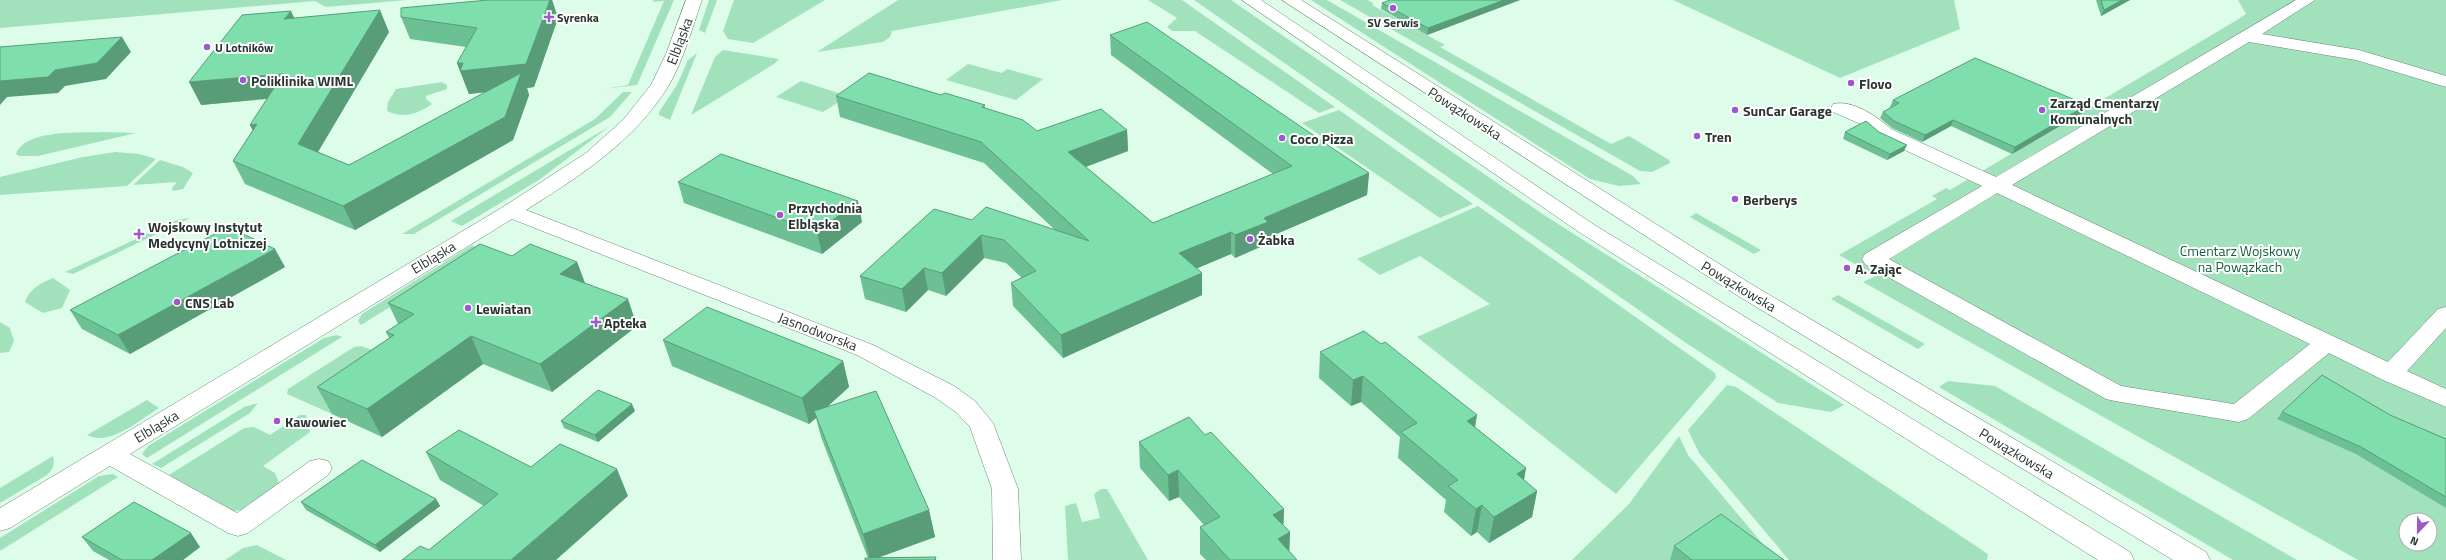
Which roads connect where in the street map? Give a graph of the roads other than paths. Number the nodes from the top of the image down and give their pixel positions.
1 (694, 0) edge
2 (1250, 0) edge
3 (1290, 0) edge
4 (2307, 0) edge
5 (2249, 37) junction
6 (2446, 82) edge
7 (1840, 108) dead end
8 (1996, 185) junction
9 (510, 211) junction
10 (2446, 314) edge
11 (2326, 343) junction
12 (2391, 374) junction
13 (2446, 400) edge
14 (109, 454) junction
15 (319, 468) dead end
16 (0, 521) edge
17 (1007, 560) edge
18 (2120, 560) edge
19 (2196, 560) edge

1 - 9 street, Elbląska
2 - 18 street, Powązkowska
3 - 19 street, Powązkowska
4 - 5 street
5 - 6 street
5 - 8 street
7 - 8 street
8 - 11 street
8 - 11 street
9 - 14 street, Elbląska
9 - 17 street, Jasnodworska
10 - 12 street
11 - 12 street
12 - 13 street
14 - 15 street
14 - 16 street, Elbląska

